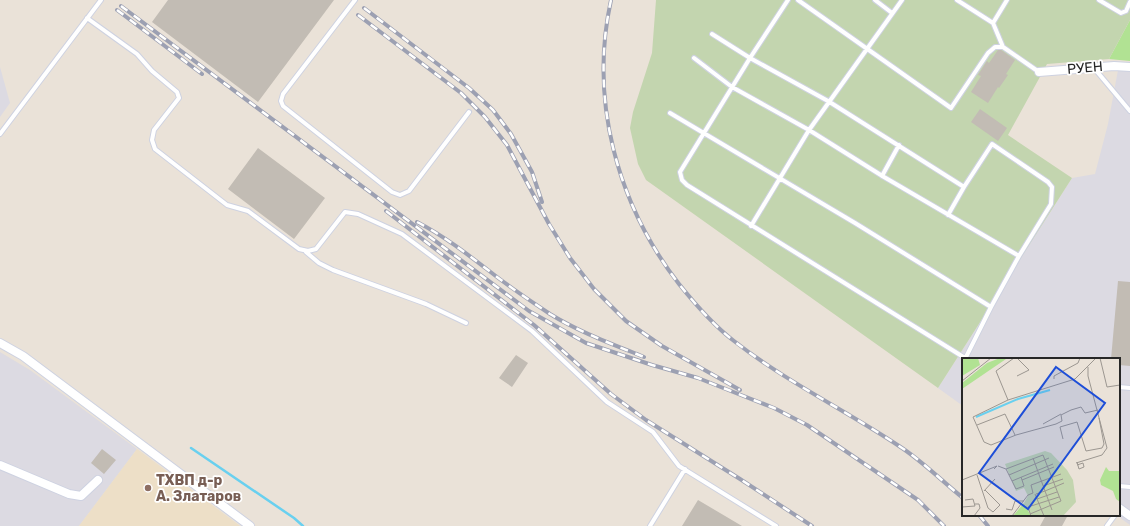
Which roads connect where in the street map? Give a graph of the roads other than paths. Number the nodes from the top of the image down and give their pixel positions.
1 (101, 0) edge
2 (355, 0) edge
3 (788, 0) edge
4 (798, 0) edge
5 (875, 0) edge
6 (902, 0) edge
7 (957, 0) edge
8 (1007, 0) edge
9 (1099, 0) edge
10 (1130, 2) edge
11 (892, 12) junction
12 (87, 18) junction
13 (993, 23) junction
14 (712, 34) dead end
15 (1003, 47) junction
16 (867, 49) junction
17 (694, 58) dead end
18 (750, 58) junction
19 (1094, 67) junction
20 (1130, 67) edge
21 (1040, 72) joint
22 (732, 87) junction
23 (828, 101) junction
24 (1130, 111) edge
25 (470, 112) dead end
26 (670, 114) dead end
27 (808, 130) junction
28 (0, 134) edge
29 (704, 134) junction
30 (899, 145) junction
31 (882, 176) junction
32 (778, 178) junction
33 (964, 187) junction
34 (948, 215) junction
35 (751, 226) junction
36 (304, 250) junction
37 (1019, 256) junction
38 (991, 307) junction
39 (466, 323) dead end
40 (0, 343) edge
41 (965, 358) edge
42 (1120, 387) edge
43 (1130, 388) edge
44 (0, 465) edge
45 (685, 470) junction
46 (98, 480) dead end
47 (1120, 486) edge
48 (1130, 487) edge
49 (1120, 511) edge
50 (1114, 516) edge
51 (1130, 516) edge
52 (250, 526) edge
53 (650, 526) edge
54 (776, 526) edge
55 (1107, 526) edge

1 - 12 lane
2 - 25 lane
3 - 18 lane
4 - 16 lane
5 - 11 lane
6 - 11 lane
7 - 13 lane
8 - 13 lane
9 - 10 lane
11 - 16 lane
12 - 28 lane
12 - 36 lane
13 - 15 lane
14 - 18 lane
15 - 16 lane
15 - 21 lane
16 - 23 lane
17 - 22 lane
18 - 22 lane
18 - 23 lane
19 - 20 street, РУЕН
19 - 21 street, РУЕН
19 - 24 lane
22 - 27 lane
22 - 29 lane
23 - 27 lane
23 - 30 lane
26 - 29 lane
27 - 31 lane
27 - 32 lane
29 - 32 lane
29 - 35 lane
30 - 31 lane
30 - 33 lane
31 - 34 lane
32 - 35 lane
32 - 38 lane
33 - 34 lane
33 - 37 lane
34 - 37 lane
35 - 41 lane
36 - 39 lane
36 - 45 lane
37 - 38 lane
38 - 41 lane
40 - 52 street
42 - 43 lane
44 - 46 street
45 - 53 lane
45 - 54 lane
47 - 48 lane
49 - 51 street
50 - 55 lane

